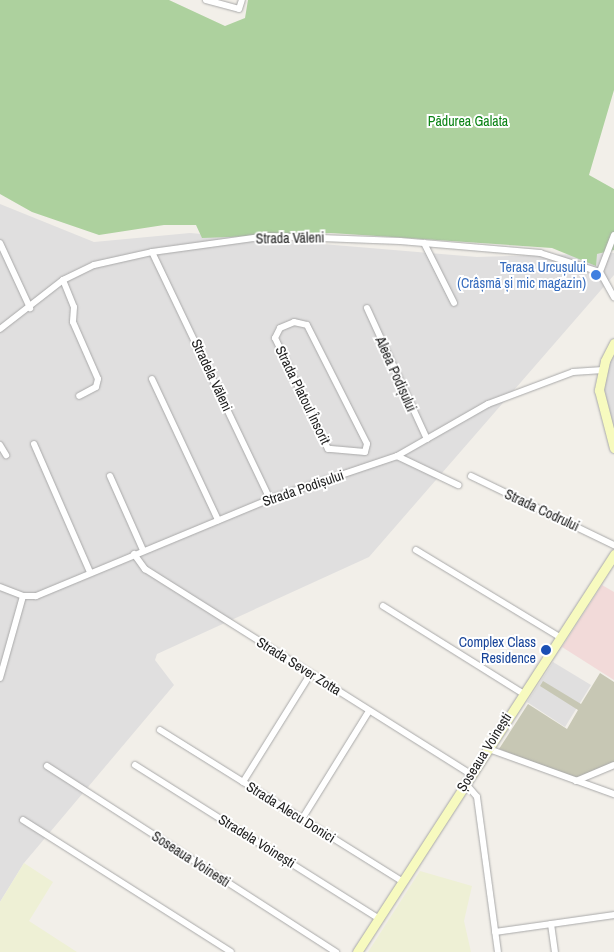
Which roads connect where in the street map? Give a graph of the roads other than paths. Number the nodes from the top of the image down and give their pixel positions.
1 (206, 0) edge
2 (242, 0) edge
3 (614, 235) edge
4 (424, 242) junction
5 (0, 243) edge
6 (152, 252) junction
7 (600, 272) junction
8 (63, 280) junction
9 (614, 297) edge
10 (454, 304) dead end
11 (30, 308) junction
12 (367, 308) dead end
13 (0, 329) edge
14 (614, 343) edge
15 (602, 370) junction
16 (152, 379) dead end
17 (79, 396) dead end
18 (427, 439) junction
19 (34, 444) dead end
20 (0, 445) edge
21 (614, 448) edge
22 (365, 452) junction
23 (6, 455) dead end
24 (397, 456) junction
25 (371, 465) junction
26 (110, 476) dead end
27 (471, 476) dead end
28 (458, 485) dead end
29 (270, 499) junction
30 (218, 520) junction
31 (614, 545) edge
32 (143, 550) junction
33 (416, 550) dead end
34 (134, 554) junction
35 (614, 555) edge
36 (90, 572) junction
37 (0, 587) edge
38 (23, 596) junction
39 (383, 606) dead end
40 (558, 636) junction
41 (311, 674) junction
42 (0, 678) edge
43 (522, 693) junction
44 (369, 711) junction
45 (160, 730) dead end
46 (486, 748) junction
47 (135, 765) dead end
48 (614, 765) edge
49 (47, 766) dead end
50 (467, 778) junction
51 (576, 781) junction
52 (243, 782) junction
53 (614, 794) edge
54 (302, 819) junction
55 (23, 820) dead end
56 (402, 881) junction
57 (614, 915) edge
58 (378, 918) junction
59 (551, 924) junction
60 (495, 932) junction
61 (231, 952) edge
62 (336, 952) edge
63 (356, 952) edge
64 (498, 952) edge
65 (555, 952) edge

1 - 2 street
3 - 7 street
4 - 6 street, Strada Văleni
4 - 7 street, Strada Văleni
4 - 10 street
5 - 11 street
6 - 8 street, Strada Văleni
6 - 29 street, Stradela Văleni
7 - 9 street
8 - 11 street, Strada Văleni
8 - 17 street
11 - 13 street, Strada Văleni
12 - 18 street, Aleea Podișului
14 - 15 main road
15 - 18 street, Strada Podișului
15 - 21 main road
16 - 30 street
18 - 24 street, Strada Podișului
19 - 36 street
20 - 23 street
22 - 22 street, Strada Platoul Însorit
22 - 25 street
24 - 25 street, Strada Podișului
24 - 28 street
25 - 29 street, Strada Podișului
26 - 32 street
27 - 31 street, Strada Codrului
29 - 30 street, Strada Podișului
30 - 32 street, Strada Podișului
32 - 34 street, Strada Podișului
33 - 40 street
34 - 36 street, Strada Podișului
34 - 41 street, Strada Sever Zotta
35 - 40 main road, Șoseaua Voinești
36 - 38 street, Strada Podișului
37 - 38 street
38 - 42 street
39 - 43 street
40 - 43 main road, Șoseaua Voinești
41 - 44 street, Strada Sever Zotta
41 - 52 street
43 - 46 main road, Șoseaua Voinești
44 - 50 street, Strada Sever Zotta
44 - 54 street
45 - 52 street, Strada Alecu Donici
46 - 50 main road, Șoseaua Voinești
46 - 51 street
47 - 58 street, Stradela Voinești
48 - 51 street
49 - 62 street, Soseaua Voinesti
50 - 56 main road, Șoseaua Voinești
50 - 60 street
51 - 53 street
52 - 54 street, Strada Alecu Donici
54 - 56 street, Strada Alecu Donici
55 - 61 street
56 - 58 main road, Șoseaua Voinești
57 - 59 street
58 - 63 main road, Șoseaua Voinești
59 - 60 street
59 - 65 street
60 - 64 street

